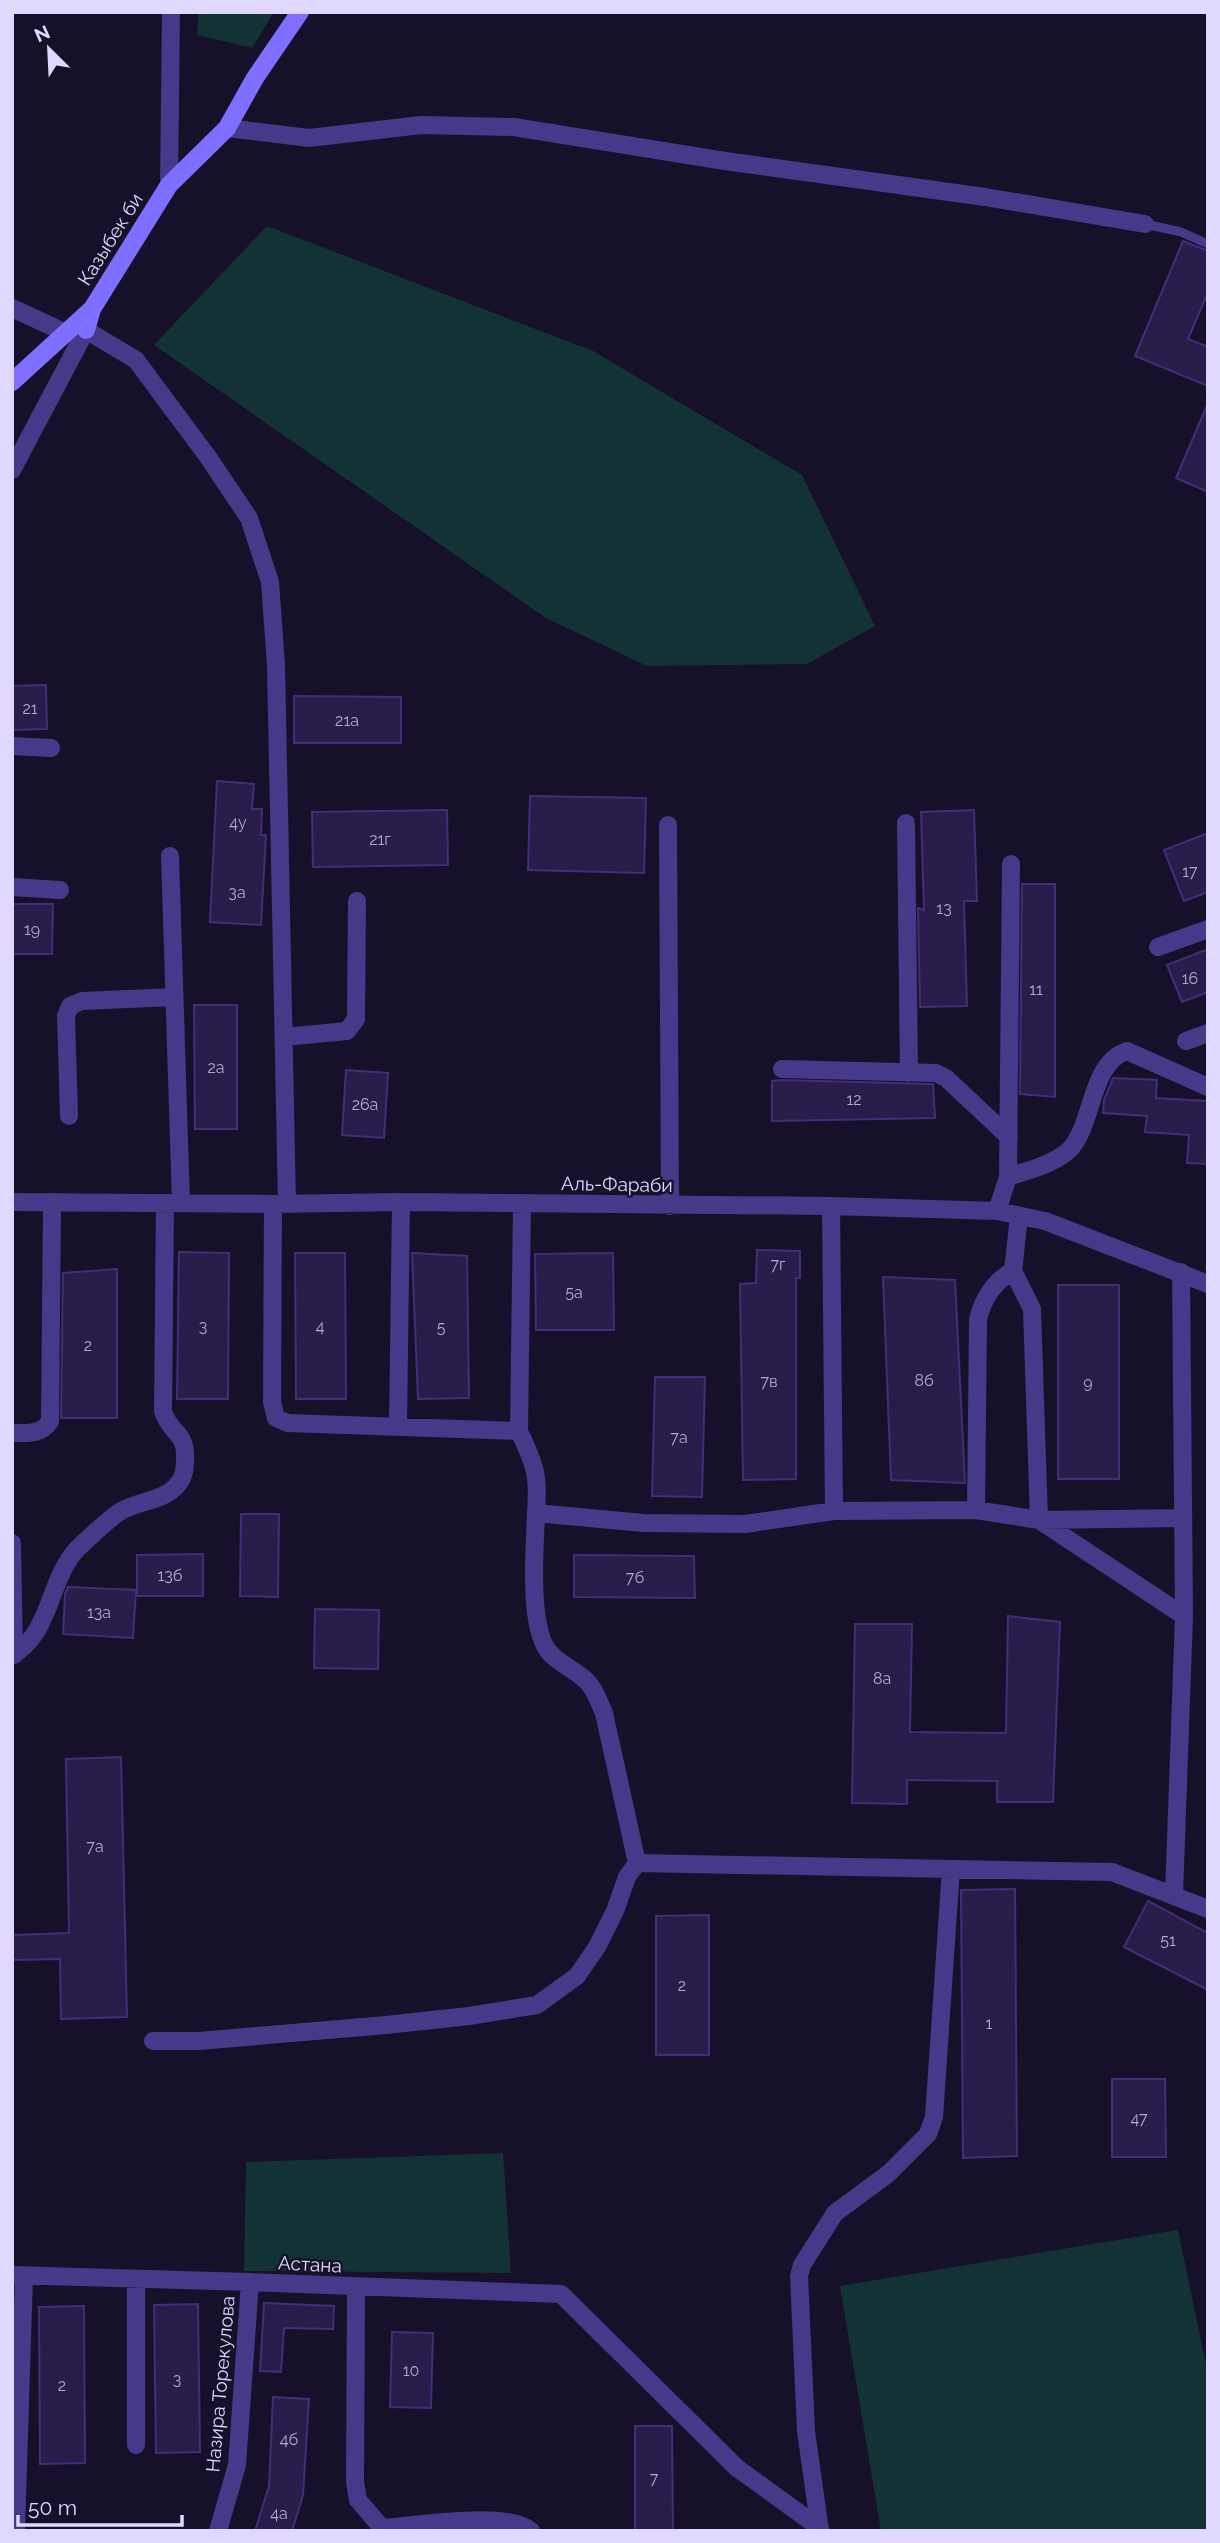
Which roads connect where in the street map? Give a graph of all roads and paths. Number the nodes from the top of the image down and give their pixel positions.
1 (171, 12) edge
2 (300, 12) edge
3 (227, 128) junction
4 (169, 185) junction
5 (1145, 224) joint
6 (1208, 244) edge
7 (12, 308) edge
8 (92, 309) junction
9 (86, 330) junction
10 (66, 333) junction
11 (12, 382) edge
12 (12, 470) edge
13 (12, 747) edge
14 (51, 748) dead end
15 (906, 823) dead end
16 (668, 825) dead end
17 (170, 856) dead end
18 (1011, 864) dead end
19 (12, 887) edge
20 (60, 890) dead end
21 (357, 901) dead end
22 (1208, 929) edge
23 (1158, 947) dead end
24 (174, 997) junction
25 (1208, 1033) edge
26 (284, 1037) junction
27 (1186, 1041) dead end
28 (782, 1069) dead end
29 (909, 1073) junction
30 (1208, 1087) edge
31 (69, 1116) dead end
32 (1009, 1137) junction
33 (1008, 1177) junction
34 (12, 1202) edge
35 (52, 1202) junction
36 (401, 1202) junction
37 (173, 1203) junction
38 (280, 1204) junction
39 (522, 1204) junction
40 (670, 1206) junction
41 (831, 1206) junction
42 (997, 1211) junction
43 (1019, 1216) junction
44 (1013, 1271) junction
45 (1181, 1272) junction
46 (1208, 1284) edge
47 (398, 1427) junction
48 (519, 1431) junction
49 (12, 1433) edge
50 (976, 1510) junction
51 (834, 1511) junction
52 (536, 1513) junction
53 (1183, 1518) junction
54 (1039, 1520) junction
55 (12, 1543) edge
56 (1184, 1616) junction
57 (13, 1655) edge
58 (637, 1863) junction
59 (951, 1869) junction
60 (1174, 1895) junction
61 (1208, 1909) edge
62 (153, 2041) dead end
63 (18, 2276) edge
64 (136, 2279) junction
65 (250, 2281) junction
66 (356, 2287) junction
67 (136, 2445) dead end
68 (382, 2530) edge
69 (820, 2530) edge
70 (16, 2531) edge
71 (218, 2531) edge
72 (531, 2531) edge

1 - 4 street, Казыбек би
2 - 3 street
3 - 4 street
3 - 5 street
4 - 8 street, Казыбек би
5 - 6 lane
7 - 10 street
8 - 9 street, Казыбек би
8 - 10 street
9 - 12 street, Казыбек би
9 - 26 street
10 - 11 street
13 - 14 street
15 - 29 street
16 - 40 street
17 - 24 street
18 - 32 street
19 - 20 street
21 - 26 street
22 - 23 street
24 - 31 street
24 - 37 street
25 - 27 street
26 - 38 street
28 - 29 street
29 - 32 street
30 - 33 street
32 - 33 street
33 - 42 street
34 - 35 street, Аль-Фараби
35 - 37 street, Аль-Фараби
35 - 49 street
36 - 38 street, Аль-Фараби
36 - 39 street, Аль-Фараби
36 - 47 street
37 - 38 street, Аль-Фараби
37 - 57 street
38 - 47 street
39 - 40 street, Аль-Фараби
39 - 48 street
40 - 41 street, Аль-Фараби
41 - 42 street, Аль-Фараби
41 - 51 street
42 - 43 street, Аль-Фараби
43 - 44 street
43 - 45 street, Аль-Фараби
44 - 50 street
44 - 54 street
45 - 46 street, Аль-Фараби
45 - 53 street
47 - 48 street
48 - 52 street
50 - 51 street
50 - 54 street
51 - 52 street
52 - 58 street
53 - 54 street
53 - 56 street
54 - 56 street
55 - 57 street
56 - 60 street
58 - 59 street
58 - 62 street
59 - 60 street
59 - 69 street
60 - 61 street
63 - 64 street, Астана
63 - 70 street
64 - 65 street, Астана
64 - 67 street
65 - 66 street, Астана
65 - 71 street, Назира Торекулова
66 - 68 street, Астана
66 - 69 street
68 - 72 street, Астана

